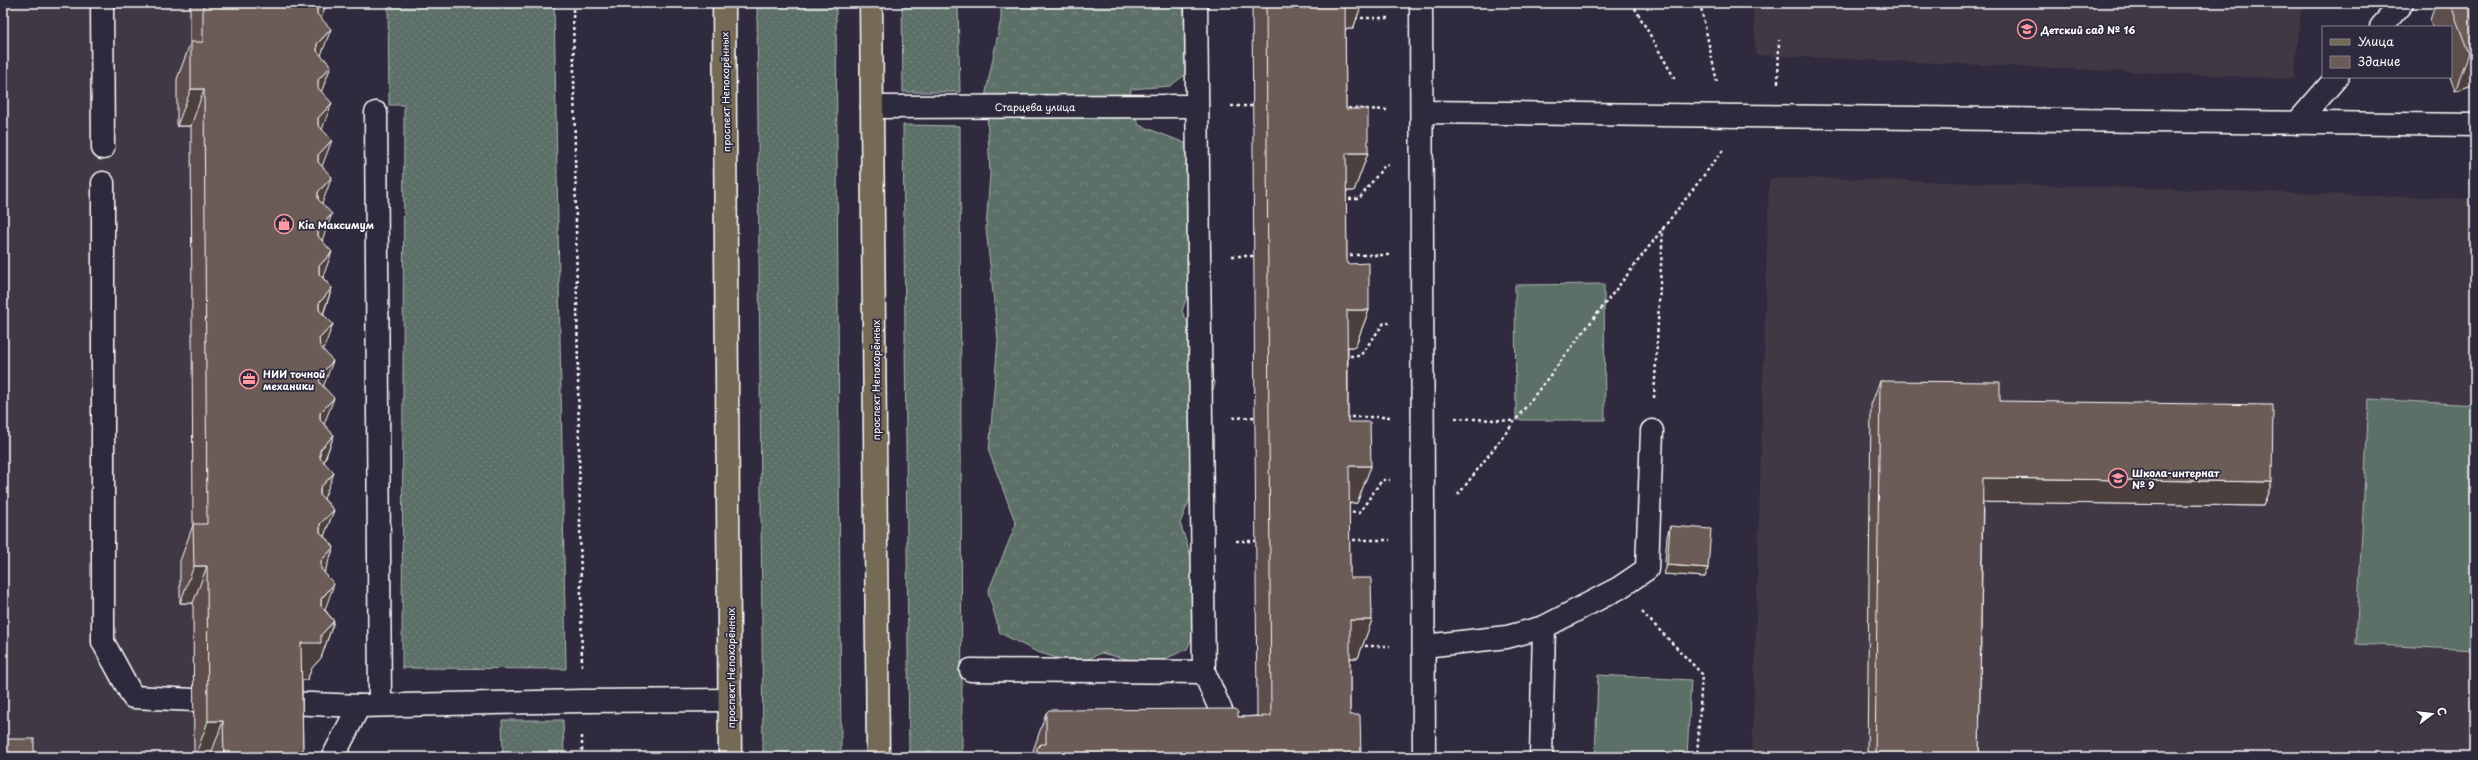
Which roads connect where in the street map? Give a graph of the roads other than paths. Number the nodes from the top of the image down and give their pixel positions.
1 (102, 3) edge
2 (724, 3) edge
3 (871, 3) edge
4 (1196, 3) edge
5 (1421, 3) edge
6 (2402, 3) edge
7 (2382, 26) edge
8 (2336, 78) edge
9 (1197, 106) junction
10 (872, 107) junction
11 (1422, 112) junction
12 (376, 113) dead end
13 (2297, 123) junction
14 (2475, 125) edge
15 (102, 148) dead end
16 (102, 183) dead end
17 (1652, 431) road end
18 (1544, 627) junction
19 (1424, 646) junction
20 (971, 670) dead end
21 (1204, 672) junction
22 (194, 700) dead end
23 (730, 700) junction
24 (288, 703) edge
25 (369, 706) junction
26 (1240, 754) edge
27 (333, 757) edge
28 (730, 757) edge
29 (878, 757) edge
30 (1424, 757) edge
31 (1541, 757) edge

1 - 15 street
2 - 23 main road, проспект Непокорённых
3 - 10 main road, проспект Непокорённых
4 - 9 street
5 - 11 street
6 - 7 street
8 - 13 street
9 - 10 street, Старцева улица
9 - 21 street
10 - 29 main road, проспект Непокорённых
11 - 13 street
11 - 19 street
12 - 25 street
13 - 14 street
16 - 22 street
17 - 18 street
18 - 19 street
18 - 31 street
19 - 30 street
20 - 21 street
21 - 26 street
23 - 25 street
23 - 28 main road, проспект Непокорённых
24 - 25 street
25 - 27 street

